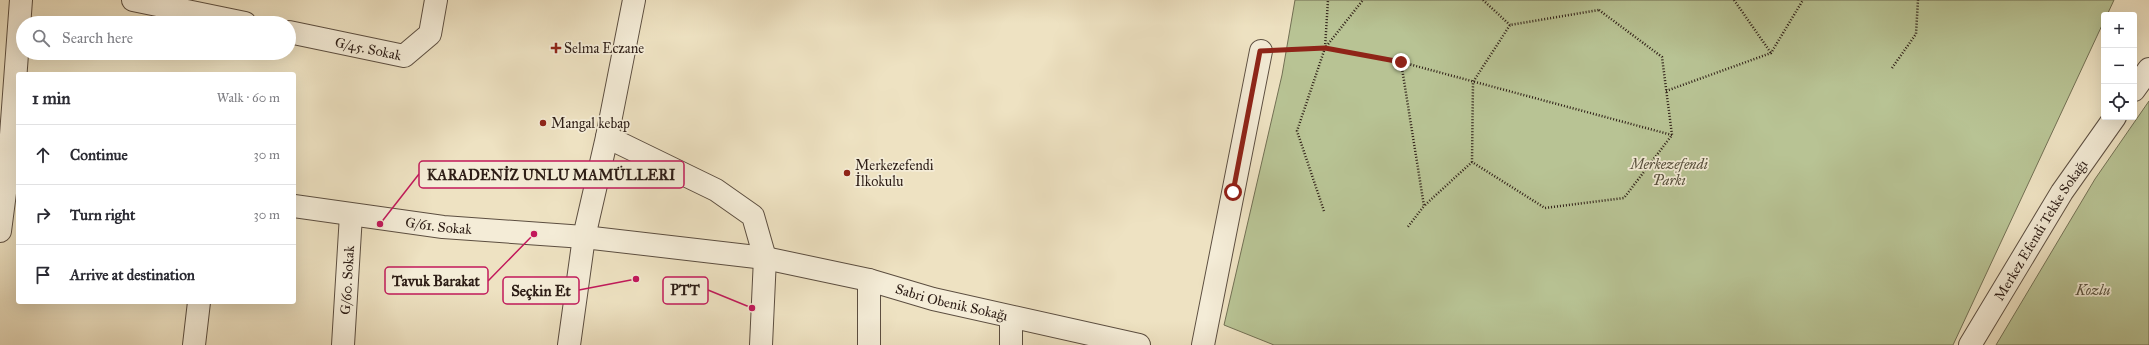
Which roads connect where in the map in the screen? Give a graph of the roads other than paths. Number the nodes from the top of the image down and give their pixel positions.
1 (20, 0) edge
2 (133, 0) edge
3 (436, 0) edge
4 (634, 0) edge
5 (18, 16) edge
6 (211, 16) edge
7 (296, 33) edge
8 (16, 38) edge
9 (1260, 51) road end
10 (2149, 69) edge
11 (2137, 86) edge
12 (2113, 120) edge
13 (6, 134) edge
14 (607, 137) junction
15 (13, 163) edge
16 (296, 206) edge
17 (351, 215) junction
18 (0, 231) edge
19 (584, 237) junction
20 (765, 258) junction
21 (869, 280) junction
22 (199, 304) edge
23 (1011, 317) junction
24 (194, 345) edge
25 (343, 345) edge
26 (569, 345) edge
27 (761, 345) edge
28 (869, 345) edge
29 (1011, 345) edge
30 (1139, 345) edge
31 (1203, 345) edge
32 (1970, 345) edge

1 - 5 street
2 - 6 street
3 - 7 street, G/45. Sokak
4 - 14 street
8 - 13 street
9 - 31 street
10 - 11 street
12 - 32 street, Merkez Efendi Tekke Sokağı
13 - 15 street
14 - 19 street
14 - 20 street
15 - 18 street
16 - 17 street, G/61. Sokak
17 - 19 street, G/61. Sokak
17 - 25 street, G/60. Sokak
19 - 20 street, G/61. Sokak
19 - 26 street
20 - 21 street, Sabri Obenik Sokağı
20 - 27 street
21 - 23 street, Sabri Obenik Sokağı
21 - 28 street
22 - 24 street
23 - 29 street
23 - 30 street, Sabri Obenik Sokağı

